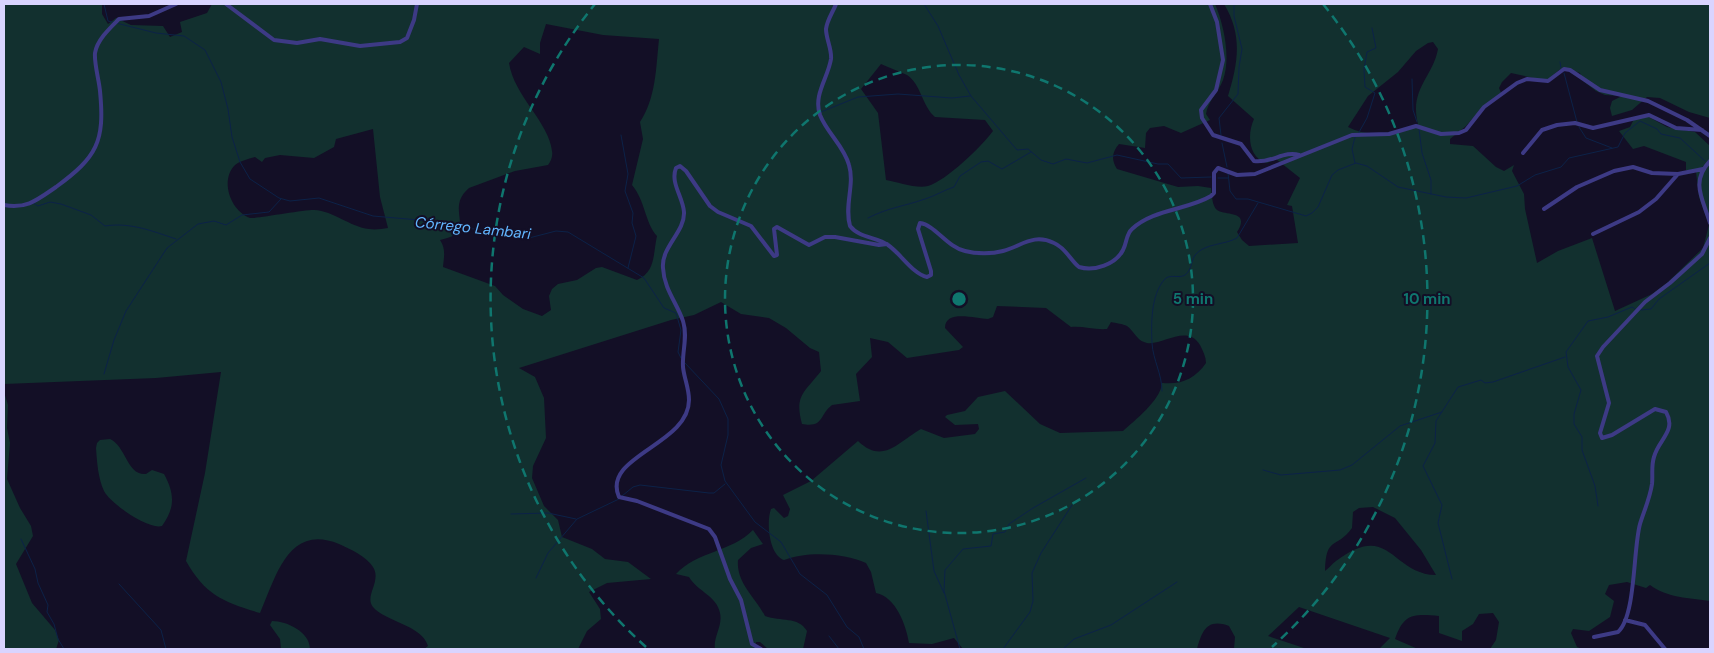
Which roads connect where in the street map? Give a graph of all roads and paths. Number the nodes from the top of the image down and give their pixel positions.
1 (176, 4) edge
2 (226, 4) edge
3 (417, 4) edge
4 (836, 4) edge
5 (1210, 4) edge
6 (1702, 130) junction
7 (1710, 136) edge
8 (1523, 154) dead end
9 (1299, 155) junction
10 (1710, 161) edge
11 (1702, 169) junction
12 (1678, 174) junction
13 (4, 205) edge
14 (1544, 209) dead end
15 (1710, 222) edge
16 (1593, 234) dead end
17 (1710, 238) edge
18 (887, 244) junction
19 (1626, 620) junction
20 (1594, 637) dead end
21 (761, 649) edge
22 (1665, 649) edge

1 - 13 street
2 - 3 street
4 - 18 street
5 - 9 street
6 - 7 street
6 - 8 street
6 - 9 street
9 - 18 street
10 - 11 street
11 - 12 street
11 - 15 street
12 - 14 street
12 - 16 street
17 - 19 street
18 - 21 street
19 - 20 street
19 - 22 street

